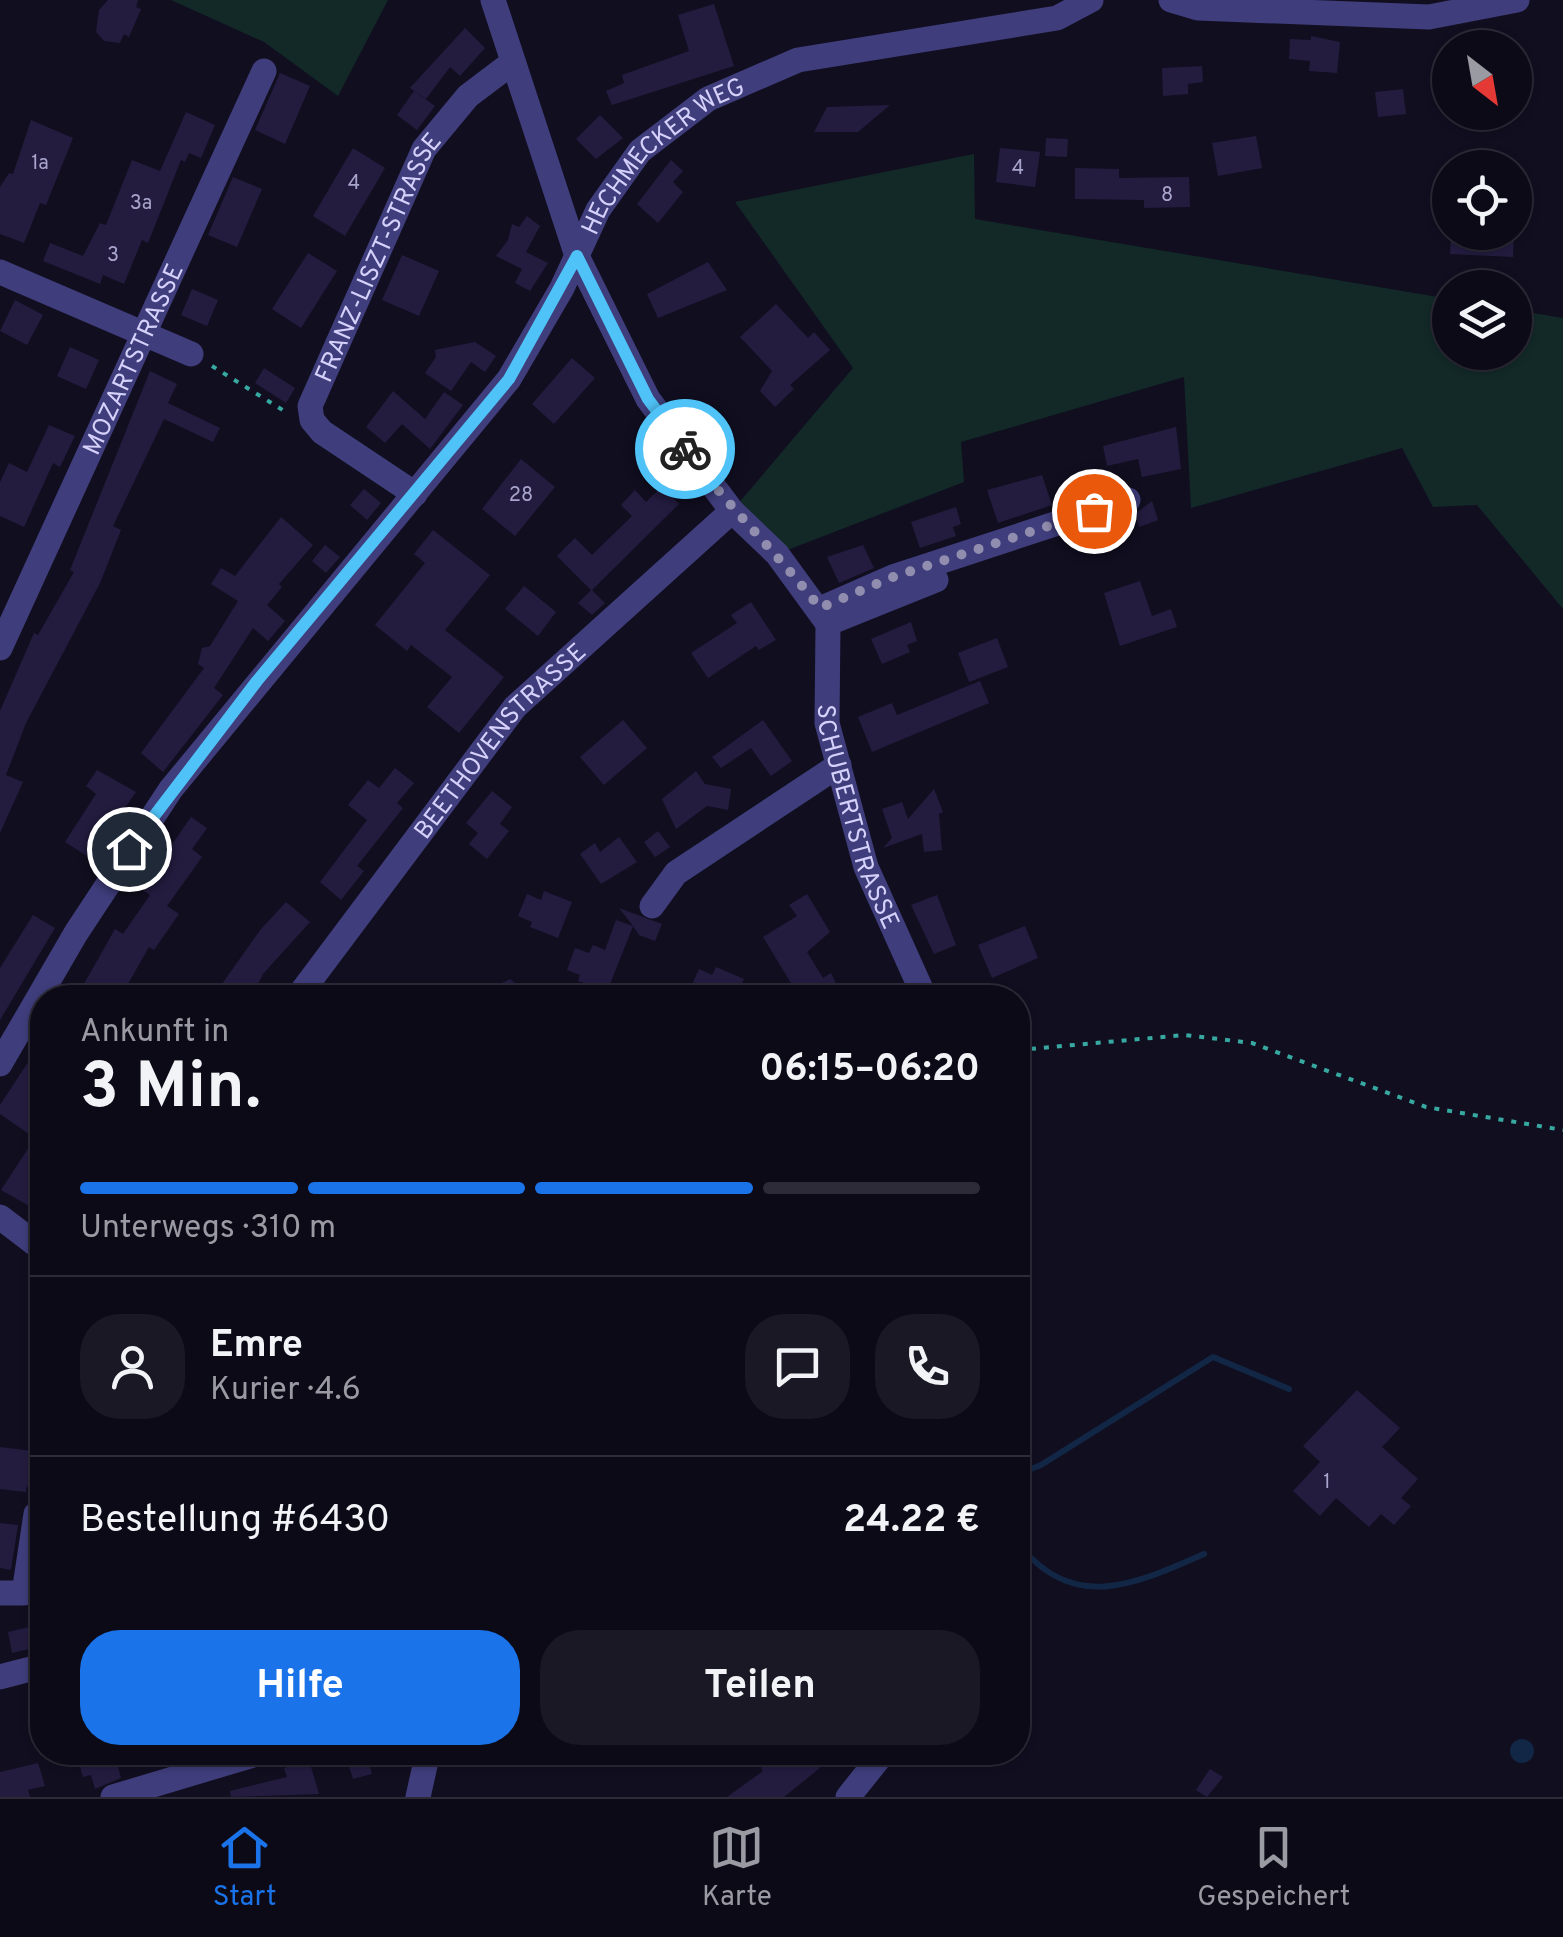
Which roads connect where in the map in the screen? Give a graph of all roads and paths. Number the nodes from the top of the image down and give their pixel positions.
1 (493, 0) edge
2 (1091, 0) edge
3 (1171, 0) edge
4 (1517, 0) edge
5 (1332, 6) edge
6 (513, 62) junction
7 (264, 71) dead end
8 (577, 256) junction
9 (0, 272) edge
10 (146, 334) junction
11 (191, 354) joint
12 (312, 420) junction
13 (415, 494) junction
14 (1128, 500) dead end
15 (732, 511) junction
16 (1108, 524) dead end
17 (824, 616) junction
18 (0, 648) edge
19 (838, 765) junction
20 (652, 906) dead end
21 (47, 985) edge
22 (307, 985) edge
23 (920, 985) edge
24 (30, 1013) edge
25 (1030, 1049) edge
26 (0, 1064) edge
27 (1563, 1130) edge
28 (0, 1217) edge
29 (30, 1240) edge
30 (30, 1548) edge
31 (22, 1593) edge
32 (30, 1669) edge
33 (0, 1678) edge
34 (182, 1765) edge
35 (425, 1765) edge
36 (874, 1765) edge
37 (113, 1797) edge
38 (418, 1797) edge
39 (848, 1797) edge

1 - 6 street
2 - 8 street, HECHMECKER WEG
3 - 5 street
4 - 5 street
6 - 8 street
6 - 12 street, FRANZ-LISZT-STRASSE
7 - 10 street, MOZARTSTRASSE
8 - 13 street, HECHMECKER WEG
8 - 15 street
9 - 10 street
10 - 11 street
10 - 18 street, MOZARTSTRASSE
11 - 12 path
12 - 13 street
13 - 21 street, HECHMECKER WEG
14 - 17 street
15 - 17 street
15 - 22 street, BEETHOVENSTRASSE
16 - 17 street
17 - 19 street, SCHUBERTSTRASSE
19 - 20 street
19 - 23 street, SCHUBERTSTRASSE
24 - 26 street, HECHMECKER WEG
25 - 27 path
28 - 29 street
30 - 31 street
32 - 33 street
34 - 37 street
35 - 38 street
36 - 39 street

